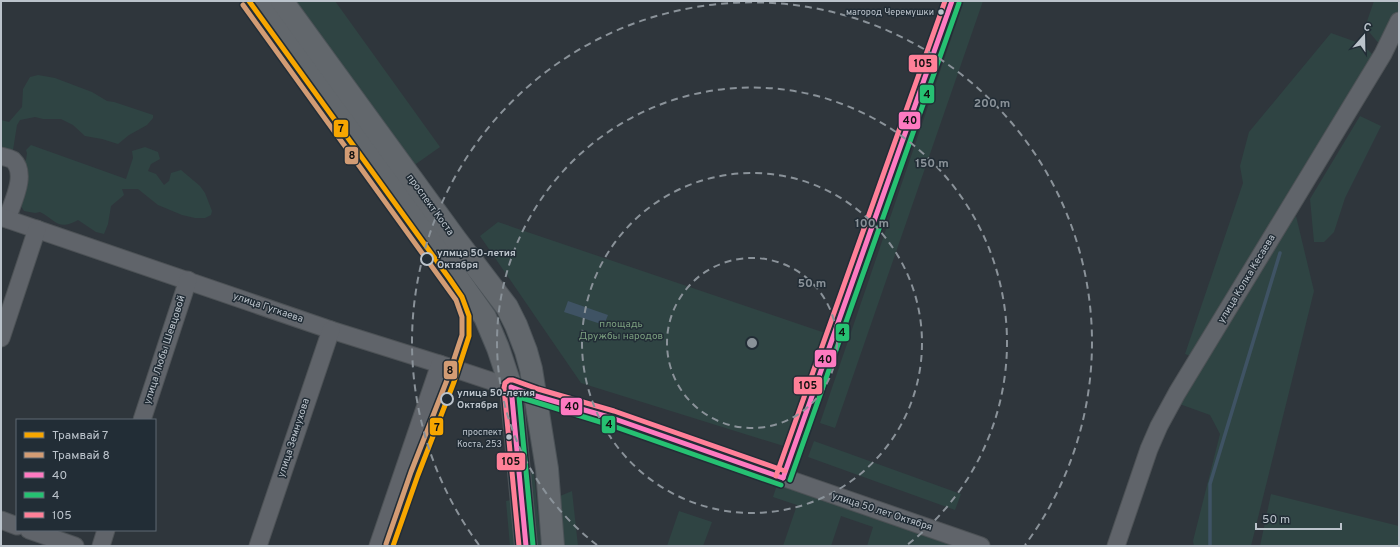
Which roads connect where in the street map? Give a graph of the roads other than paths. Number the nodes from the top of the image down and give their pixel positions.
1 (261, 1) edge
2 (282, 1) edge
3 (952, 1) edge
4 (1399, 21) edge
5 (1, 156) edge
6 (4, 218) edge
7 (38, 229) junction
8 (188, 280) junction
9 (331, 330) junction
10 (1, 338) edge
11 (440, 364) junction
12 (510, 387) junction
13 (536, 396) junction
14 (142, 419) edge
15 (783, 478) junction
16 (1, 520) edge
17 (16, 526) edge
18 (32, 531) edge
19 (106, 531) edge
20 (75, 546) edge
21 (101, 546) edge
22 (258, 546) edge
23 (378, 546) edge
24 (526, 546) edge
25 (553, 546) edge
26 (981, 546) edge
27 (1116, 546) edge

1 - 12 main road, проспект Коста
2 - 13 main road, проспект Коста
3 - 15 street
4 - 27 street, улица Колка Кесаева
5 - 6 street
6 - 7 street, улица Гугкаева
7 - 8 street, улица Гугкаева
7 - 10 street
8 - 9 street, улица Гугкаева
8 - 14 street, улица Любы Шевцовой
9 - 11 street, улица Гугкаева
9 - 22 street, улица Земнухова
11 - 12 street, улица Гугкаева
11 - 23 street
12 - 13 street, улица Гугкаева
12 - 24 main road, проспект Коста
13 - 15 street
13 - 25 main road, проспект Коста
15 - 26 street, улица 50 лет Октября
16 - 17 street
18 - 20 street
19 - 21 street

